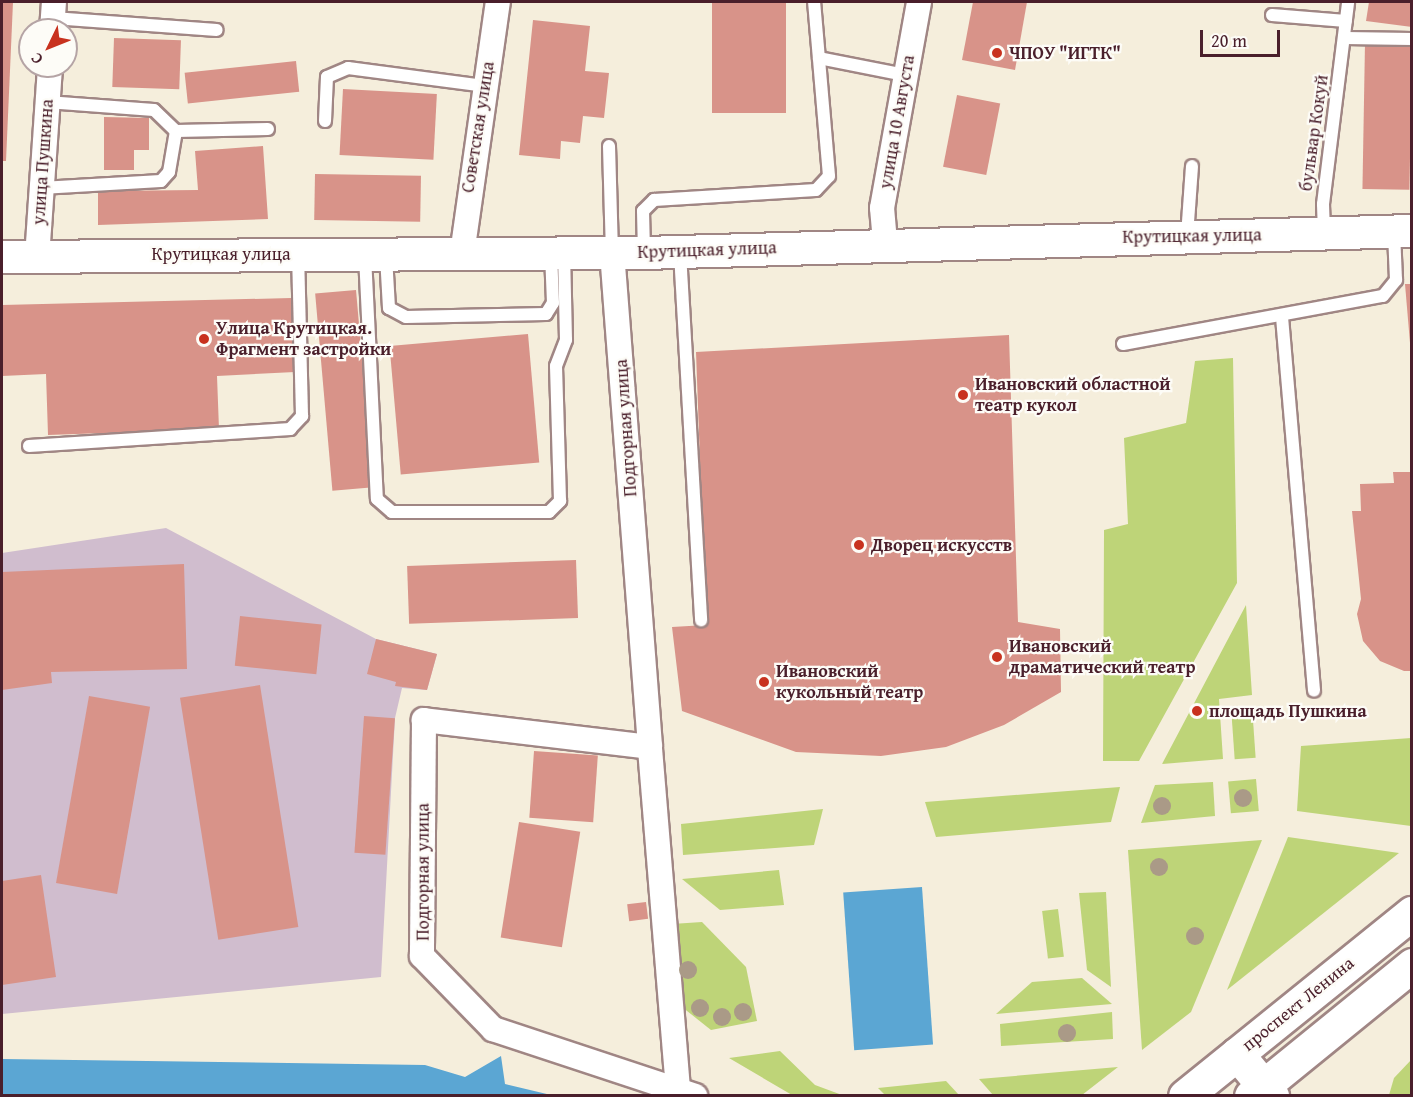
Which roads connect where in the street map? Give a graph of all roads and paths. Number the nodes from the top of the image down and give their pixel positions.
1 (498, 2) edge
2 (814, 2) edge
3 (919, 2) edge
4 (1348, 2) edge
5 (1272, 15) dead end
6 (53, 16) edge
7 (1346, 21) junction
8 (218, 30) dead end
9 (1345, 38) junction
10 (1412, 39) edge
11 (819, 58) junction
12 (905, 75) junction
13 (49, 78) edge
14 (484, 86) junction
15 (47, 102) junction
16 (326, 121) dead end
17 (268, 129) dead end
18 (176, 131) junction
19 (609, 146) dead end
20 (1192, 166) dead end
21 (41, 188) junction
22 (1402, 232) edge
23 (1324, 233) junction
24 (1186, 236) junction
25 (885, 242) junction
26 (612, 252) junction
27 (680, 252) junction
28 (557, 253) junction
29 (645, 253) junction
30 (298, 254) junction
31 (375, 254) junction
32 (462, 254) junction
33 (2, 257) edge
34 (37, 258) junction
35 (1282, 317) junction
36 (1123, 344) dead end
37 (29, 447) dead end
38 (702, 620) dead end
39 (1314, 691) dead end
40 (650, 747) junction
41 (1412, 913) edge
42 (1412, 965) edge
43 (1237, 1054) junction
44 (686, 1092) edge
45 (1262, 1092) edge
46 (1185, 1095) edge

1 - 14 street, Советская улица
2 - 11 lane
3 - 12 street, улица 10 Августа
4 - 7 lane, бульвар Кокуй
5 - 7 lane
6 - 8 lane
7 - 9 lane, бульвар Кокуй
9 - 10 lane
9 - 23 lane, бульвар Кокуй
11 - 12 lane
11 - 29 lane
12 - 25 street, улица 10 Августа
13 - 15 street, улица Пушкина
14 - 16 lane
14 - 32 street, Советская улица
15 - 18 lane
15 - 21 street, улица Пушкина
17 - 18 lane
18 - 21 lane
19 - 26 lane
20 - 24 lane
21 - 34 street, улица Пушкина
22 - 23 street, Крутицкая улица
22 - 35 lane
23 - 24 street, Крутицкая улица
24 - 25 street, Крутицкая улица
25 - 27 street, Крутицкая улица
26 - 28 street, Крутицкая улица
26 - 29 street, Крутицкая улица
26 - 40 street, Подгорная улица
27 - 29 street, Крутицкая улица
27 - 38 lane
28 - 31 lane
28 - 31 lane
28 - 32 street, Крутицкая улица
30 - 31 street, Крутицкая улица
30 - 34 street, Крутицкая улица
30 - 37 lane
31 - 32 street, Крутицкая улица
33 - 34 street, Крутицкая улица
35 - 36 lane
35 - 39 lane
40 - 44 street, Подгорная улица
40 - 44 street, Подгорная улица
41 - 43 main road, проспект Ленина
42 - 45 main road
43 - 45 main road
43 - 46 main road, проспект Ленина

